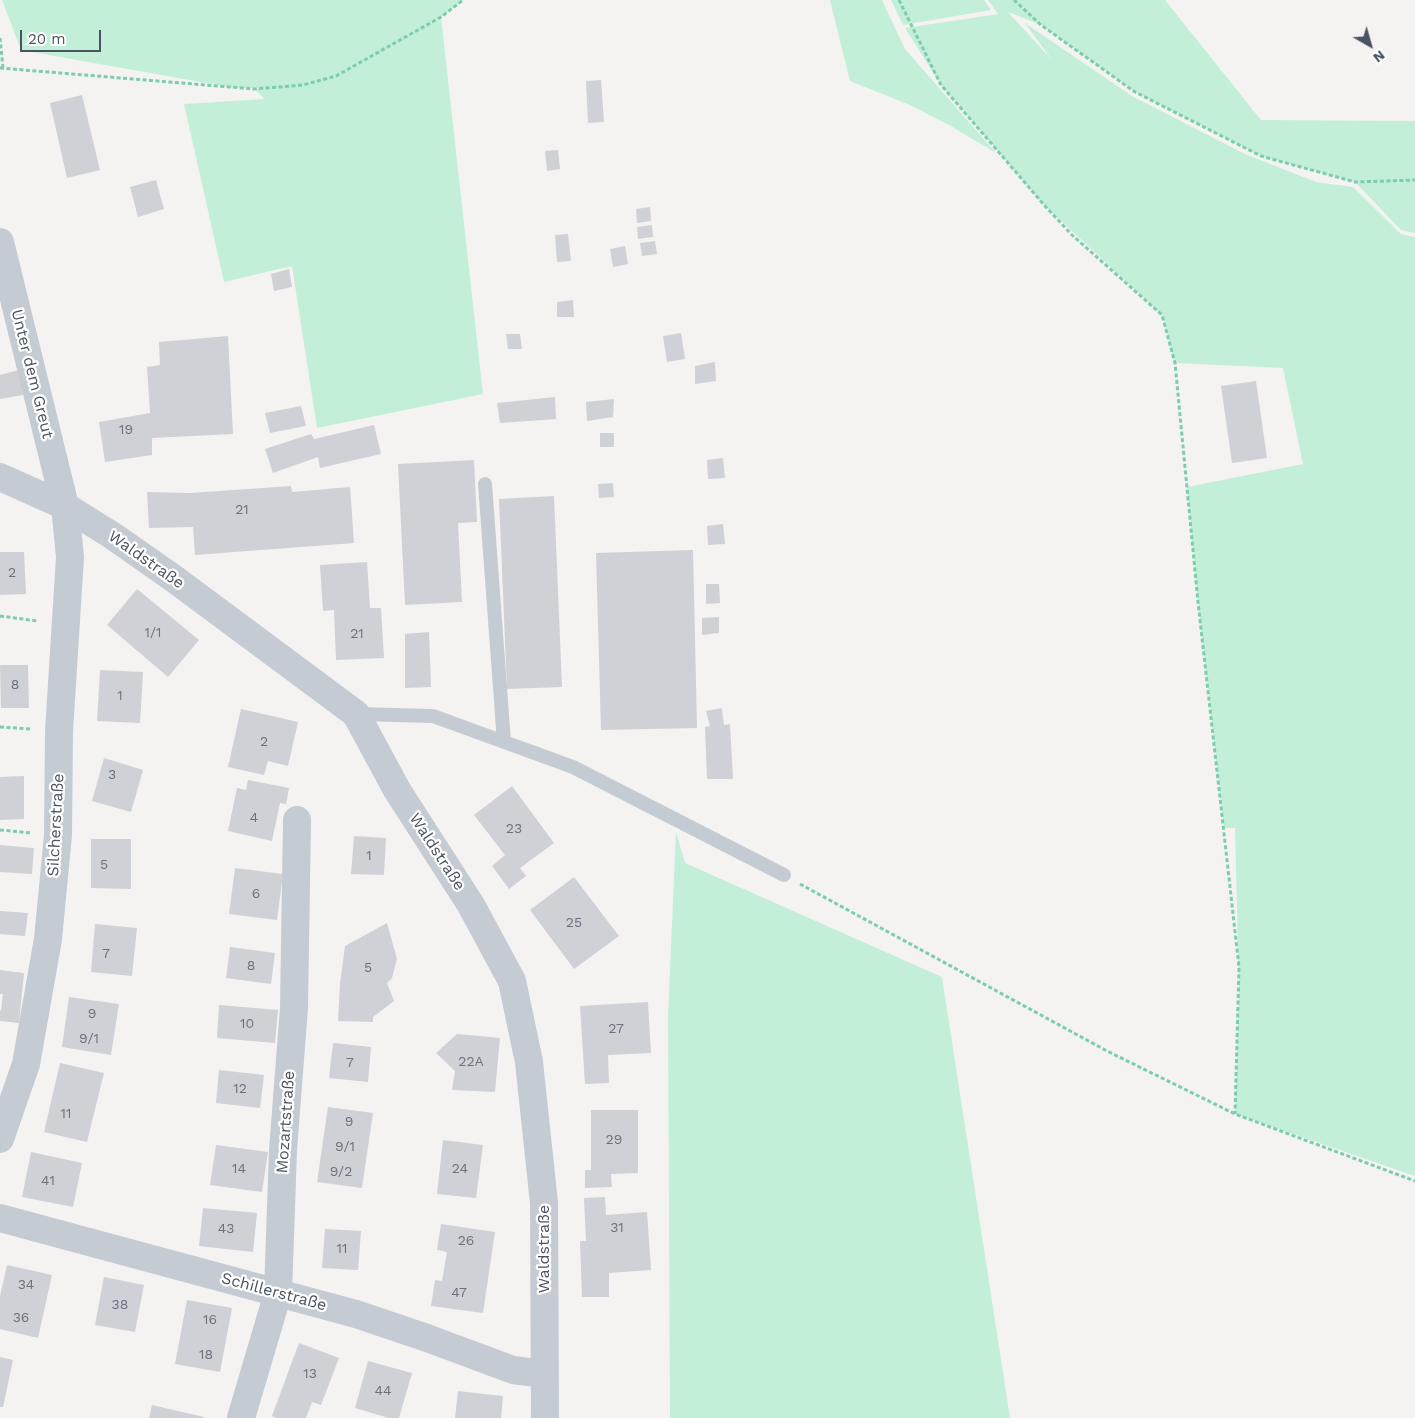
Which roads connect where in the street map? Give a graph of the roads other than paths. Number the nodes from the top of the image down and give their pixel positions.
1 (0, 242) edge
2 (0, 477) edge
3 (485, 484) dead end
4 (65, 506) junction
5 (356, 714) junction
6 (504, 742) junction
7 (297, 820) dead end
8 (784, 875) road end
9 (0, 1139) edge
10 (0, 1218) edge
11 (278, 1293) junction
12 (544, 1374) junction
13 (241, 1418) edge
14 (545, 1418) edge

1 - 4 street, Unter dem Greut
2 - 4 street, Waldstraße
3 - 6 lane
4 - 5 street, Waldstraße
4 - 9 street, Silcherstraße
5 - 6 lane
5 - 12 street, Waldstraße
6 - 8 lane
7 - 11 street, Mozartstraße
10 - 11 street, Schillerstraße
11 - 12 street, Schillerstraße
11 - 13 street, Mozartstraße
12 - 14 street, Waldstraße

